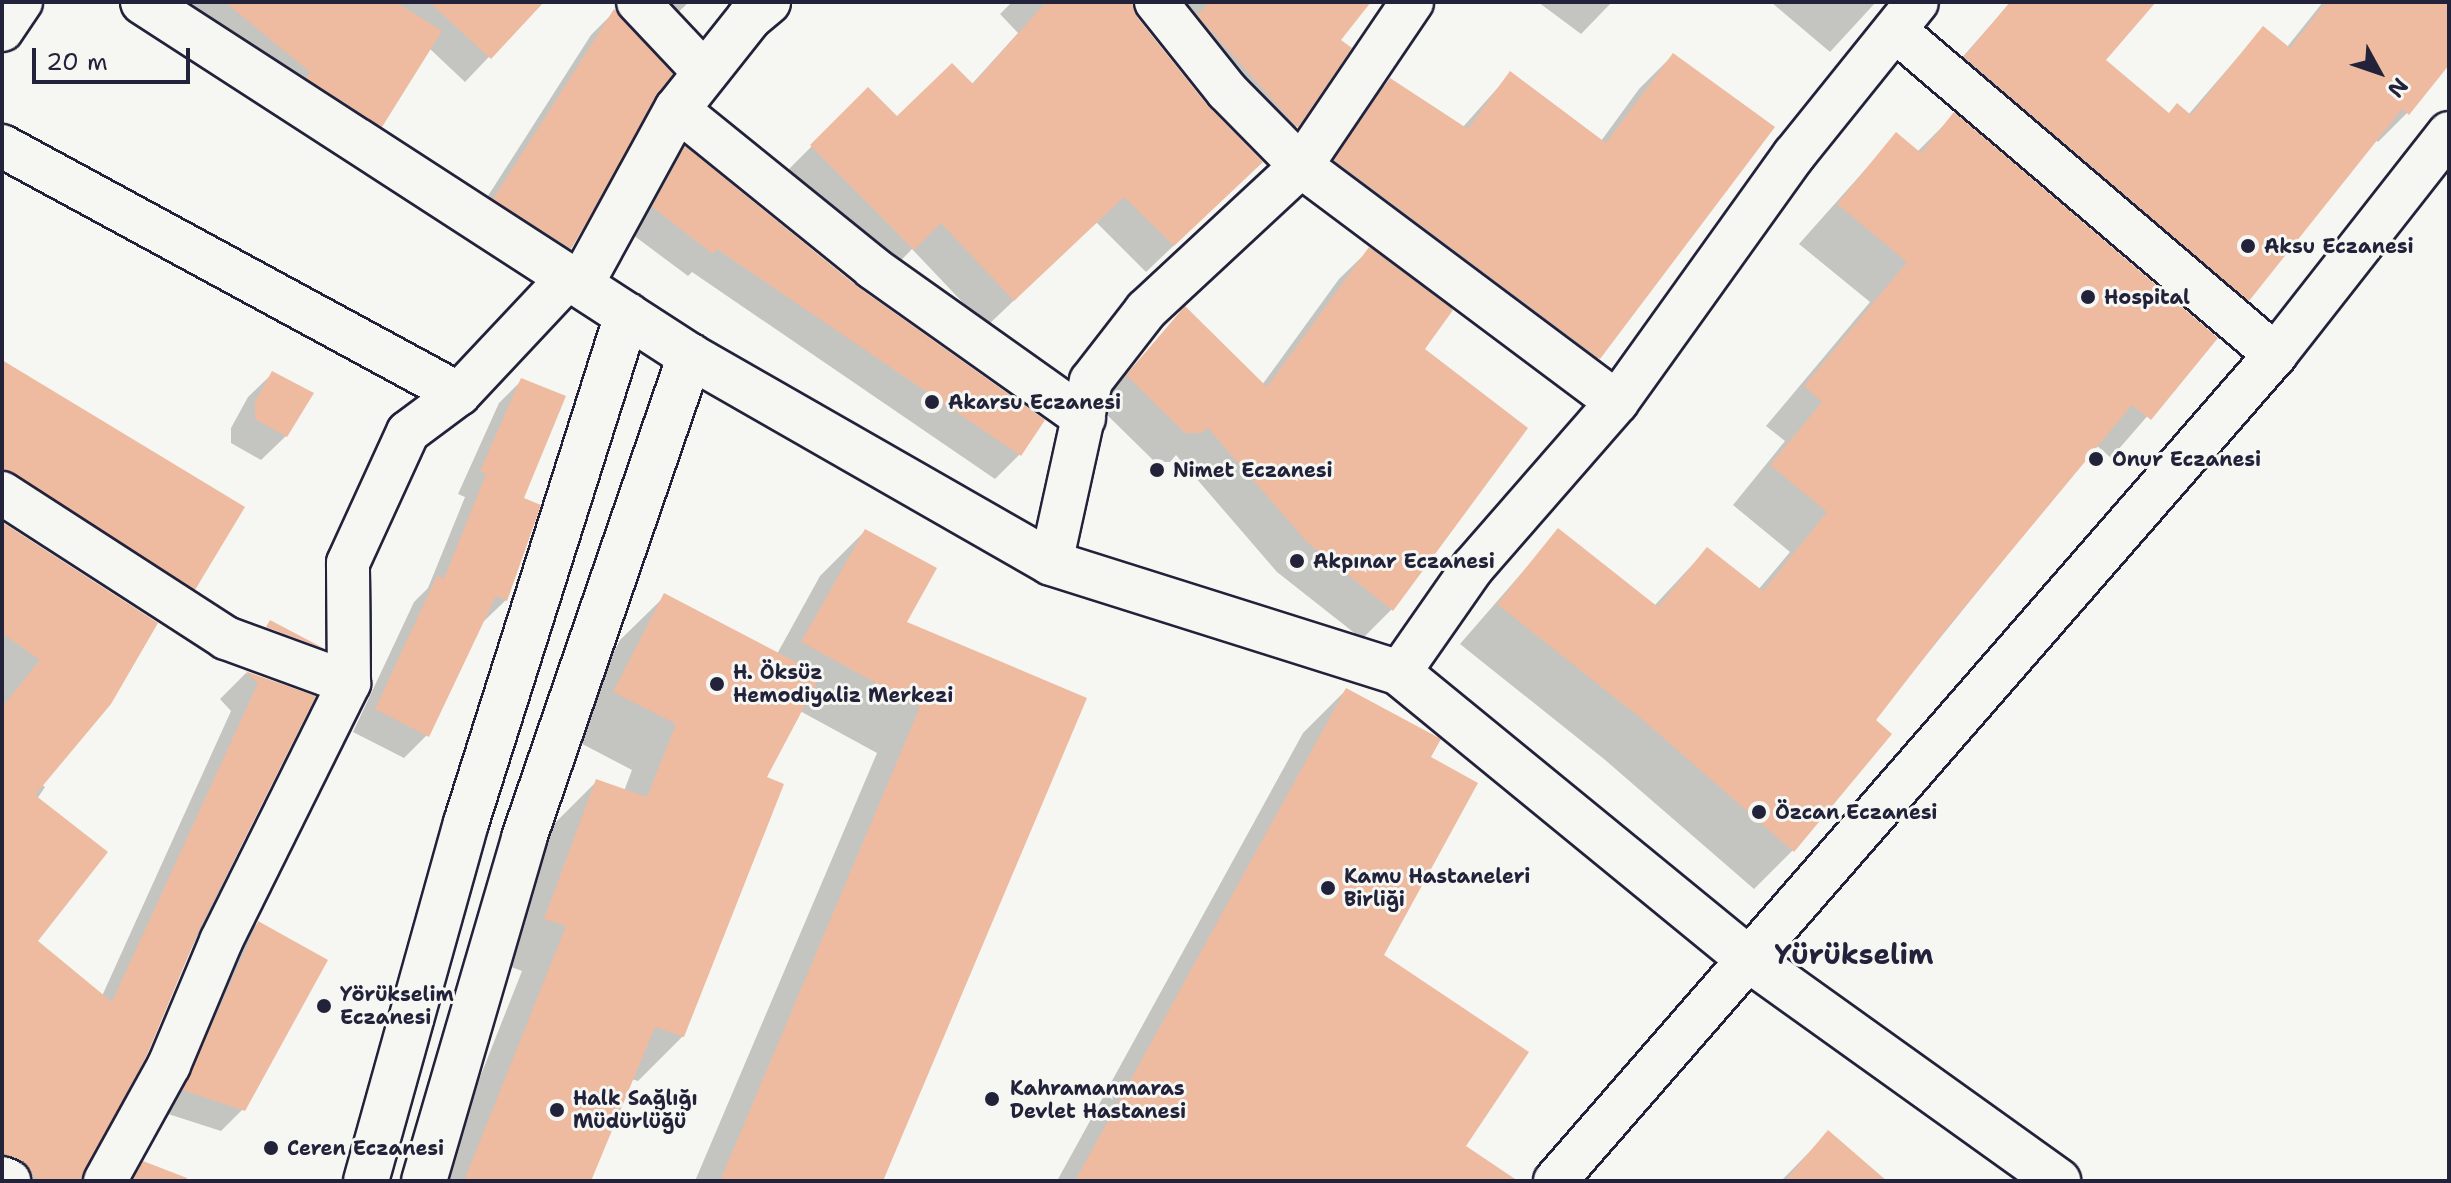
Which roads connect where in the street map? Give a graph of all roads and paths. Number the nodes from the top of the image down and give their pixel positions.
1 (21, 2) edge
2 (143, 2) edge
3 (638, 2) edge
4 (768, 2) edge
5 (1412, 2) edge
6 (1168, 6) edge
7 (1907, 16) edge
8 (2, 30) edge
9 (705, 73) junction
10 (677, 109) junction
11 (2449, 133) edge
12 (2, 146) edge
13 (1301, 166) junction
14 (576, 280) junction
15 (627, 315) junction
16 (2275, 355) junction
17 (690, 356) junction
18 (459, 394) junction
19 (1617, 402) junction
20 (1084, 418) junction
21 (2, 493) edge
22 (1051, 563) junction
23 (1399, 673) junction
24 (349, 683) junction
25 (1751, 961) junction
26 (2, 1178) edge
27 (9, 1181) edge
28 (105, 1181) edge
29 (366, 1181) edge
30 (424, 1181) edge
31 (1555, 1181) edge
32 (2058, 1181) edge

1 - 8 street
2 - 14 street
3 - 9 street
4 - 9 street
5 - 13 street
6 - 13 street
7 - 16 street
7 - 19 street
9 - 10 street
10 - 14 street
10 - 20 street
11 - 16 street
12 - 18 street
13 - 19 street
13 - 20 street
14 - 15 street
14 - 18 street
15 - 17 street
15 - 29 street
16 - 25 street
17 - 22 street
17 - 30 street
18 - 24 street
19 - 23 street
20 - 22 street
21 - 24 street
22 - 23 street
23 - 25 street
24 - 28 street
25 - 31 street
25 - 32 street
26 - 27 street

